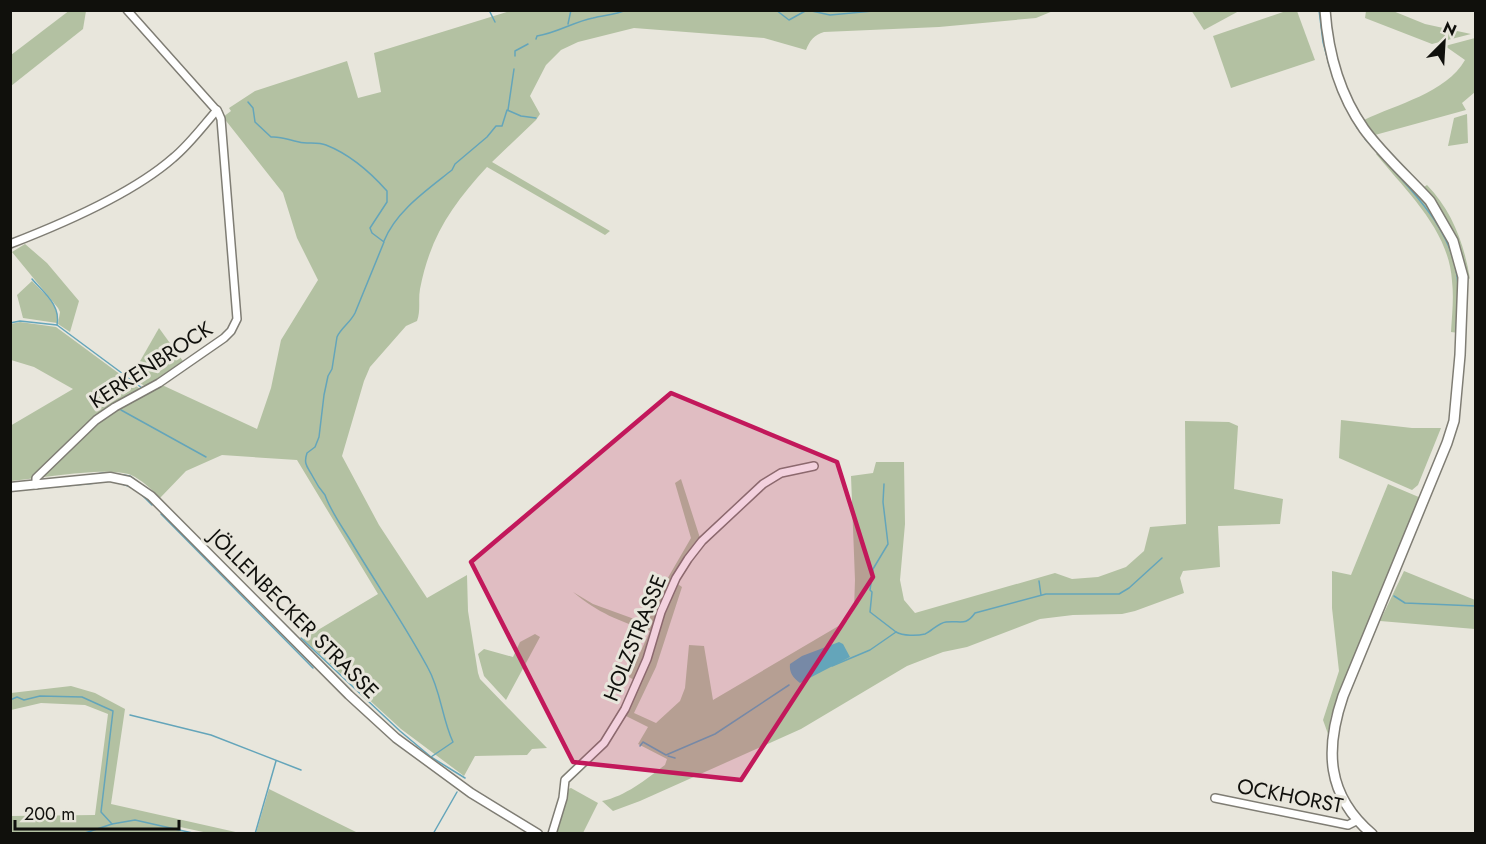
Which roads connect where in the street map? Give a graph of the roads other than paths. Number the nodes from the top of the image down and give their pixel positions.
1 (127, 10) edge
2 (1325, 10) edge
3 (217, 110) junction
4 (10, 244) edge
5 (814, 466) dead end
6 (36, 484) junction
7 (10, 487) edge
8 (1215, 798) dead end
9 (1358, 820) junction
10 (1370, 833) edge
11 (538, 834) edge
12 (552, 834) edge

1 - 3 street
2 - 9 main road
3 - 4 street
3 - 6 street, KERKENBROCK
5 - 12 street, HOLZSTRASSE
6 - 7 street, JÖLLENBECKER STRASSE
6 - 11 street, JÖLLENBECKER STRASSE
8 - 9 street, OCKHORST
9 - 10 main road

